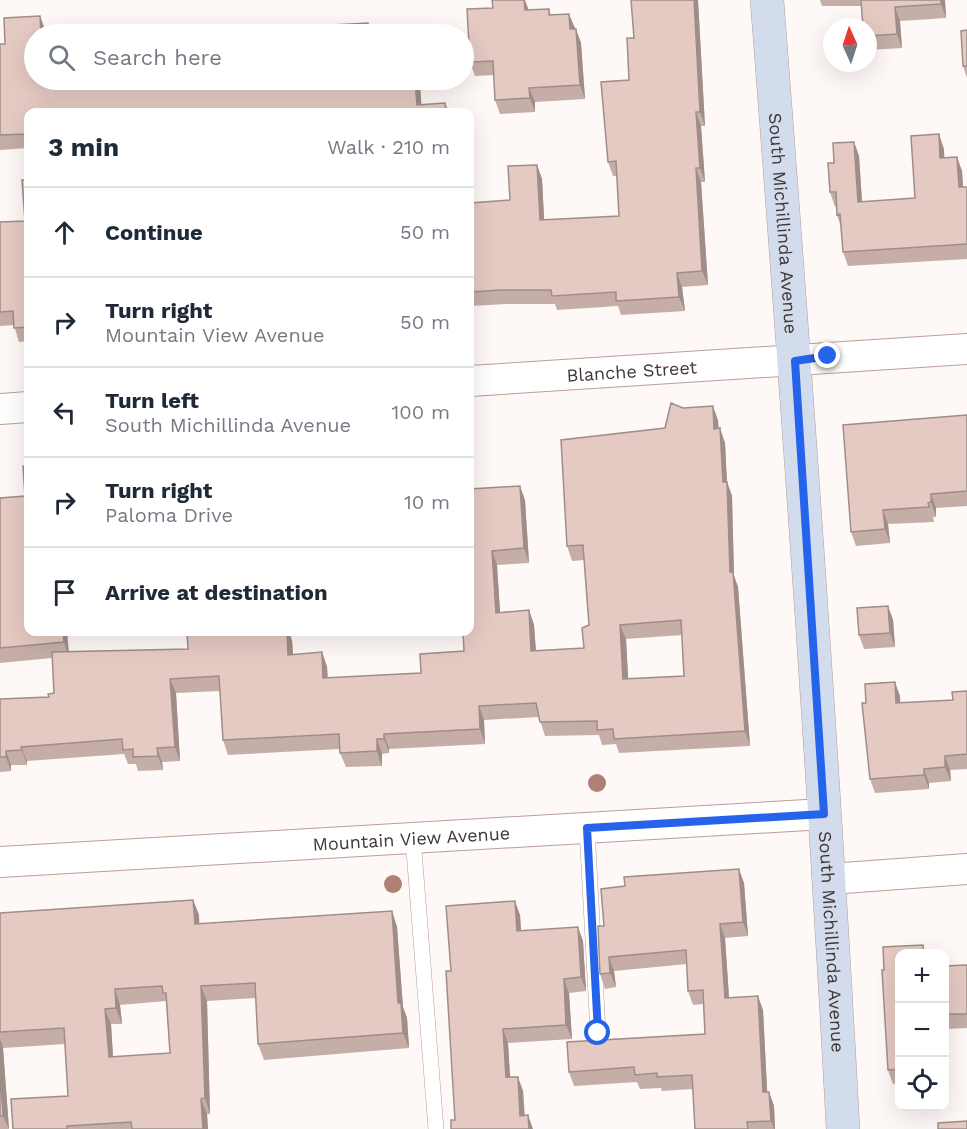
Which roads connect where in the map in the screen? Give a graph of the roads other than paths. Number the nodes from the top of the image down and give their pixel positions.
1 (767, 0) edge
2 (967, 349) edge
3 (795, 361) junction
4 (474, 381) edge
5 (24, 407) edge
6 (0, 409) edge
7 (824, 814) junction
8 (587, 828) junction
9 (413, 838) junction
10 (0, 862) edge
11 (967, 869) edge
12 (830, 879) junction
13 (598, 1033) dead end
14 (436, 1129) edge
15 (843, 1129) edge

1 - 3 main road, South Michillinda Avenue
2 - 3 street, Blanche Street
3 - 4 street, Blanche Street
3 - 7 main road, South Michillinda Avenue
5 - 6 street
7 - 8 street, Mountain View Avenue
7 - 12 main road, South Michillinda Avenue
8 - 9 street, Mountain View Avenue
8 - 13 lane
9 - 10 street, Mountain View Avenue
9 - 14 lane
11 - 12 street
12 - 15 main road, South Michillinda Avenue

